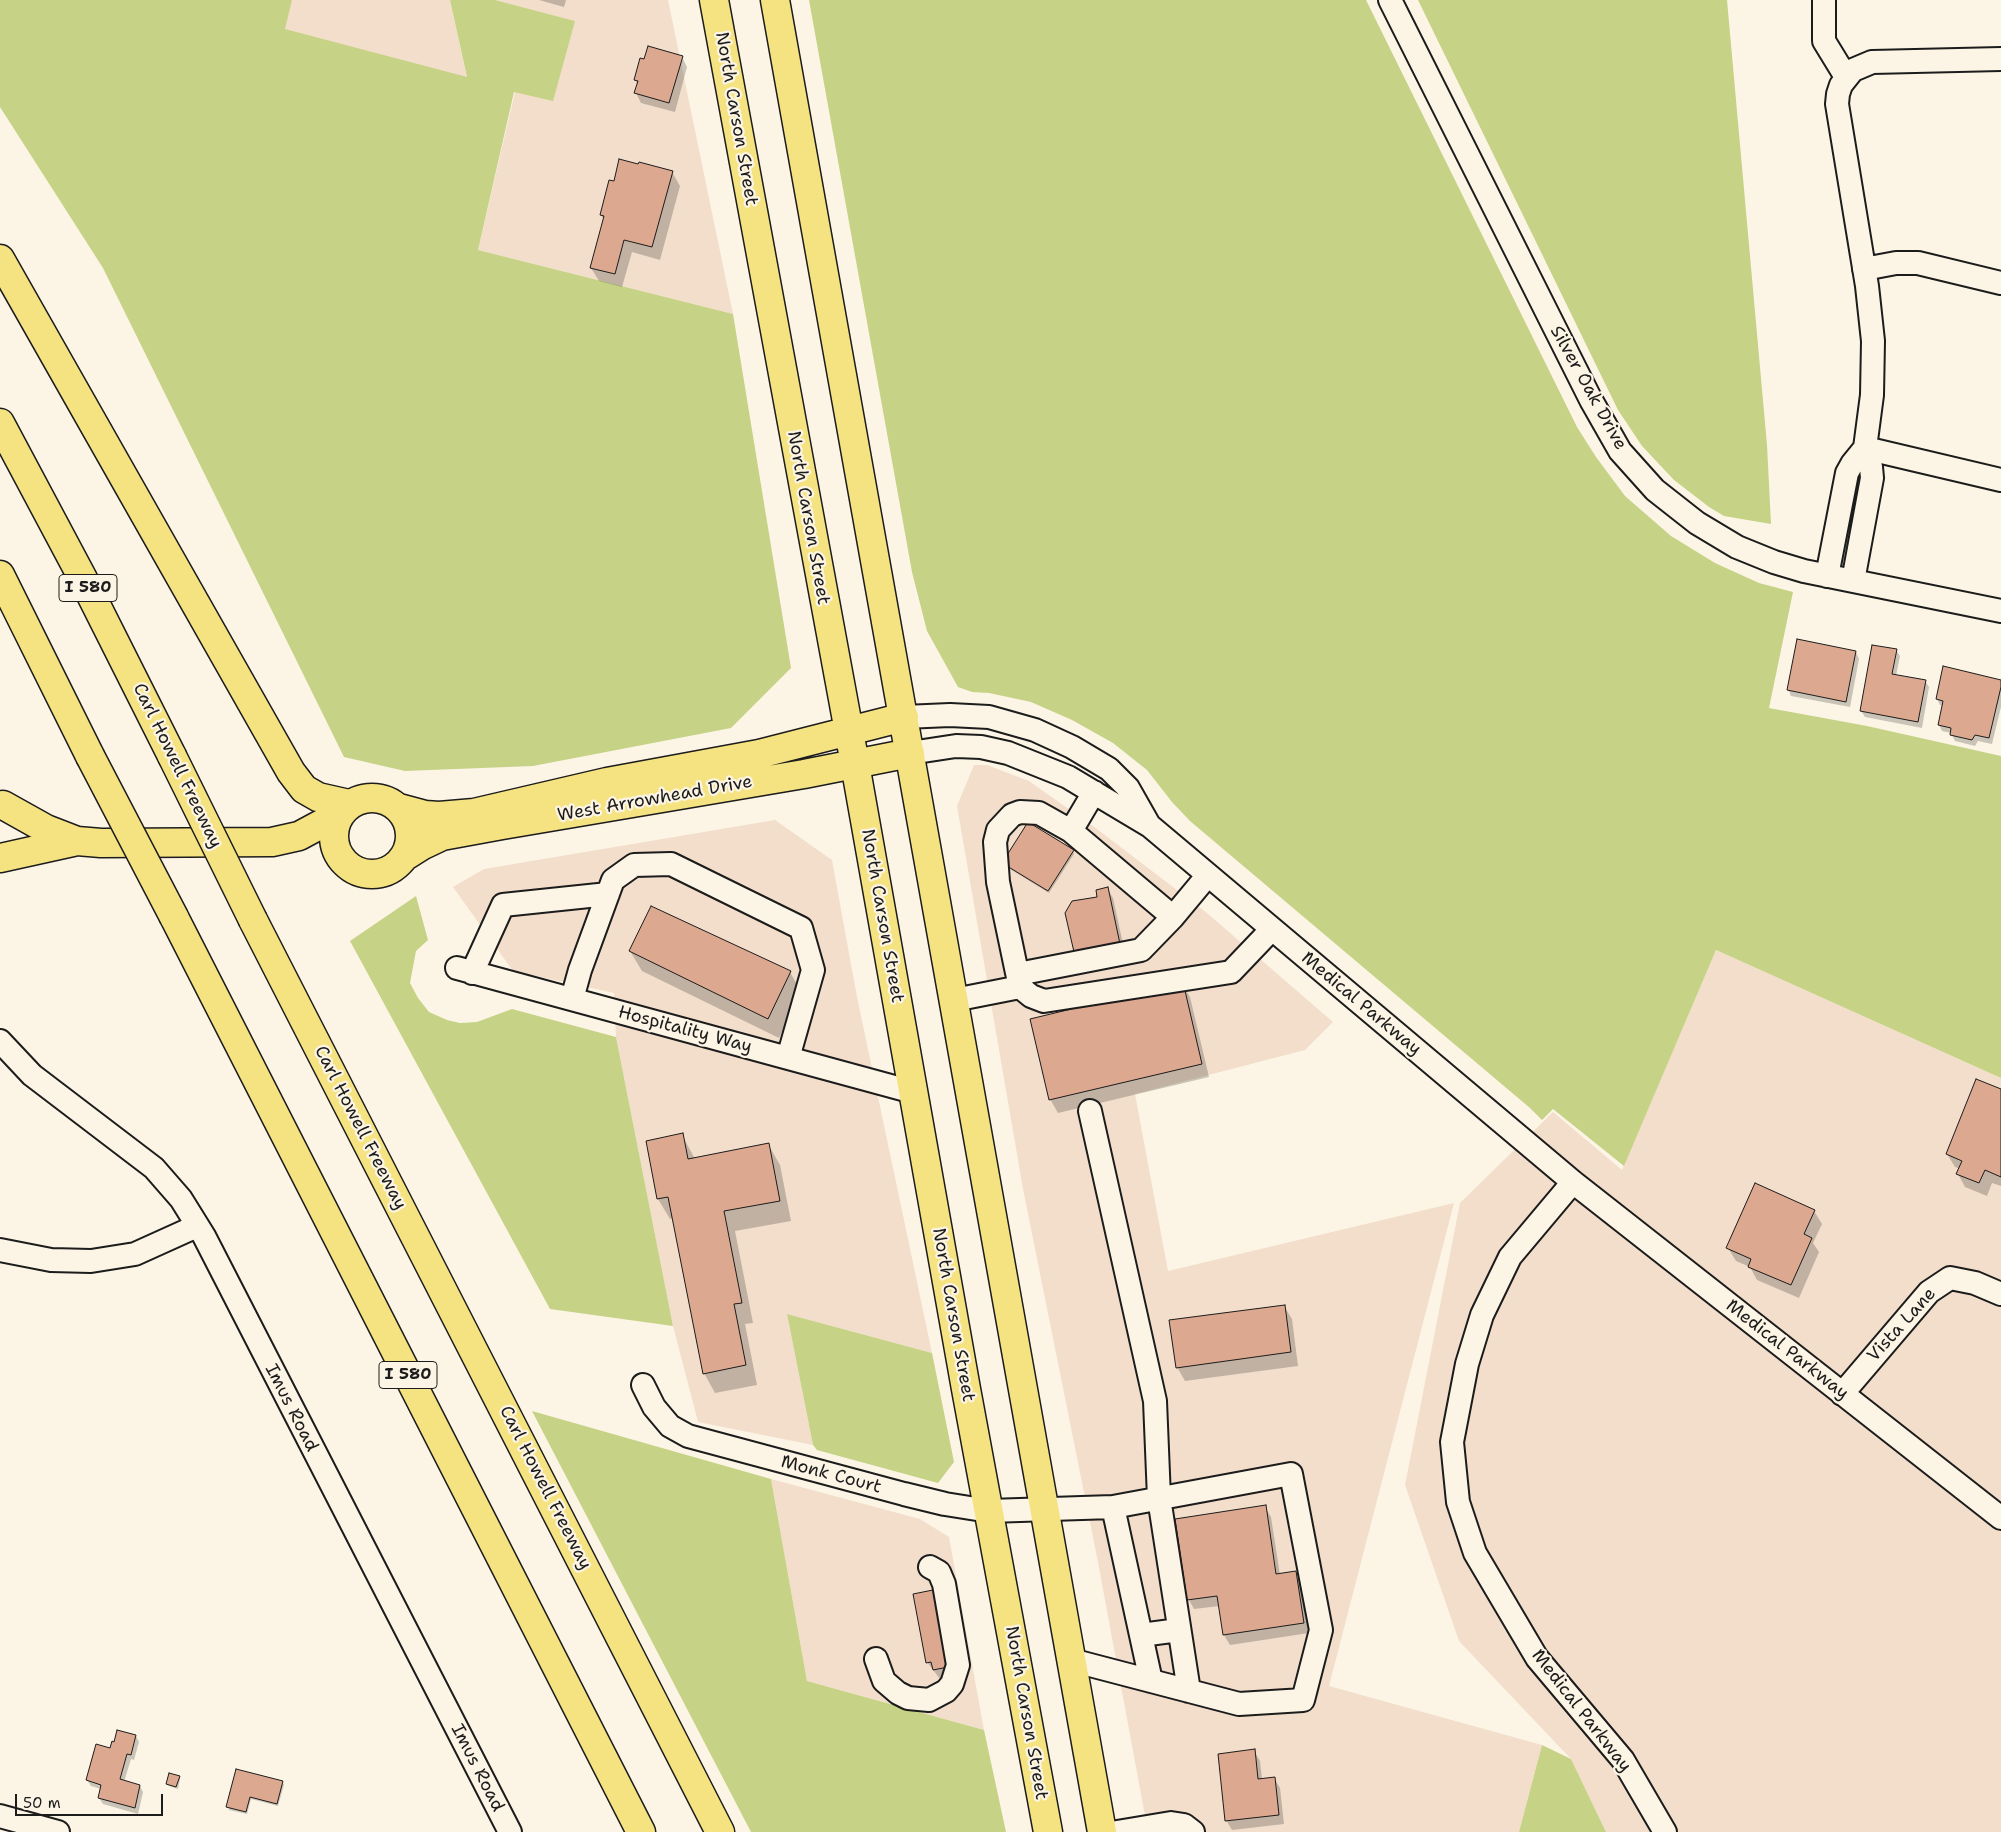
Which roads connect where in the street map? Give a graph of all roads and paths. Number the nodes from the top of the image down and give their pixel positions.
1 (714, 0) edge
2 (775, 0) edge
3 (1390, 0) edge
4 (1824, 0) edge
5 (2001, 59) edge
6 (1846, 77) junction
7 (0, 259) edge
8 (1864, 269) junction
9 (2001, 282) edge
10 (0, 423) edge
11 (1865, 448) junction
12 (2001, 480) edge
13 (0, 575) edge
14 (1827, 576) junction
15 (1853, 581) junction
16 (2001, 611) edge
17 (904, 717) junction
18 (848, 731) junction
19 (910, 753) junction
20 (855, 764) junction
21 (1094, 792) junction
22 (2, 804) edge
23 (399, 808) junction
24 (344, 809) junction
25 (1150, 826) junction
26 (1071, 831) junction
27 (77, 841) junction
28 (272, 842) junction
29 (0, 857) edge
30 (404, 857) junction
31 (344, 862) junction
32 (1208, 875) junction
33 (608, 894) junction
34 (1173, 917) junction
35 (1272, 929) junction
36 (1019, 980) junction
37 (572, 1000) junction
38 (954, 1000) junction
39 (0, 1041) edge
40 (788, 1058) junction
41 (913, 1092) junction
42 (1090, 1111) dead end
43 (1572, 1182) junction
44 (197, 1226) junction
45 (0, 1250) edge
46 (2001, 1294) edge
47 (643, 1385) dead end
48 (1842, 1394) junction
49 (1159, 1498) junction
50 (1113, 1507) junction
51 (1044, 1509) junction
52 (989, 1511) junction
53 (1999, 1514) edge
54 (930, 1567) dead end
55 (1179, 1630) junction
56 (1141, 1635) junction
57 (876, 1659) dead end
58 (1071, 1660) junction
59 (1151, 1680) junction
60 (1189, 1691) junction
61 (0, 1816) edge
62 (58, 1832) edge
63 (510, 1832) edge
64 (642, 1832) edge
65 (720, 1832) edge
66 (1048, 1832) edge
67 (1102, 1832) edge
68 (1117, 1832) edge
69 (1193, 1832) edge
70 (1665, 1832) edge

1 - 18 main road, North Carson Street
2 - 17 main road
3 - 14 street, Silver Oak Drive
4 - 6 street
5 - 6 street
6 - 8 street
7 - 24 main road
8 - 9 street
8 - 11 street
10 - 65 main road, Carl Howell Freeway / I 580, bridge
11 - 12 street
11 - 14 street
11 - 15 street
13 - 64 main road, I 580, bridge
14 - 15 street, Silver Oak Drive
15 - 16 street, Silver Oak Drive
17 - 18 main road, West Arrowhead Drive
17 - 19 main road
17 - 25 street, Medical Parkway
18 - 20 main road, North Carson Street
18 - 23 main road, West Arrowhead Drive
19 - 20 main road, West Arrowhead Drive
19 - 21 street, Medical Parkway
19 - 38 main road
20 - 30 main road, West Arrowhead Drive
20 - 41 main road, North Carson Street
21 - 25 street, Medical Parkway
21 - 26 street
22 - 27 main road
22 - 29 main road
23 - 24 main road
23 - 30 main road
24 - 28 main road
24 - 31 main road
25 - 32 street, Medical Parkway
26 - 34 street
26 - 36 street
27 - 28 main road
27 - 29 main road
28 - 31 main road
30 - 31 main road
32 - 34 street
32 - 35 street, Medical Parkway
33 - 37 street
33 - 37 street, Hospitality Way
33 - 40 street
34 - 36 street
35 - 36 street
35 - 43 street, Medical Parkway
36 - 38 street
37 - 40 street, Hospitality Way
38 - 51 main road
39 - 44 street, Imus Road
40 - 41 street, Hospitality Way
41 - 52 main road, North Carson Street
42 - 49 street
43 - 48 street, Medical Parkway
43 - 70 street, Medical Parkway
44 - 45 street
44 - 63 street, Imus Road
46 - 48 street, Vista Lane
47 - 52 street, Monk Court
48 - 53 street, Medical Parkway
49 - 50 street, Monk Court
49 - 55 street
49 - 60 street, Monk Court
50 - 51 street, Monk Court
50 - 56 street
51 - 52 street, Monk Court
51 - 58 main road
52 - 66 main road, North Carson Street
54 - 57 street
55 - 56 street
55 - 60 street
56 - 59 street
58 - 59 street
58 - 67 main road
59 - 60 street
61 - 62 street
68 - 69 street

